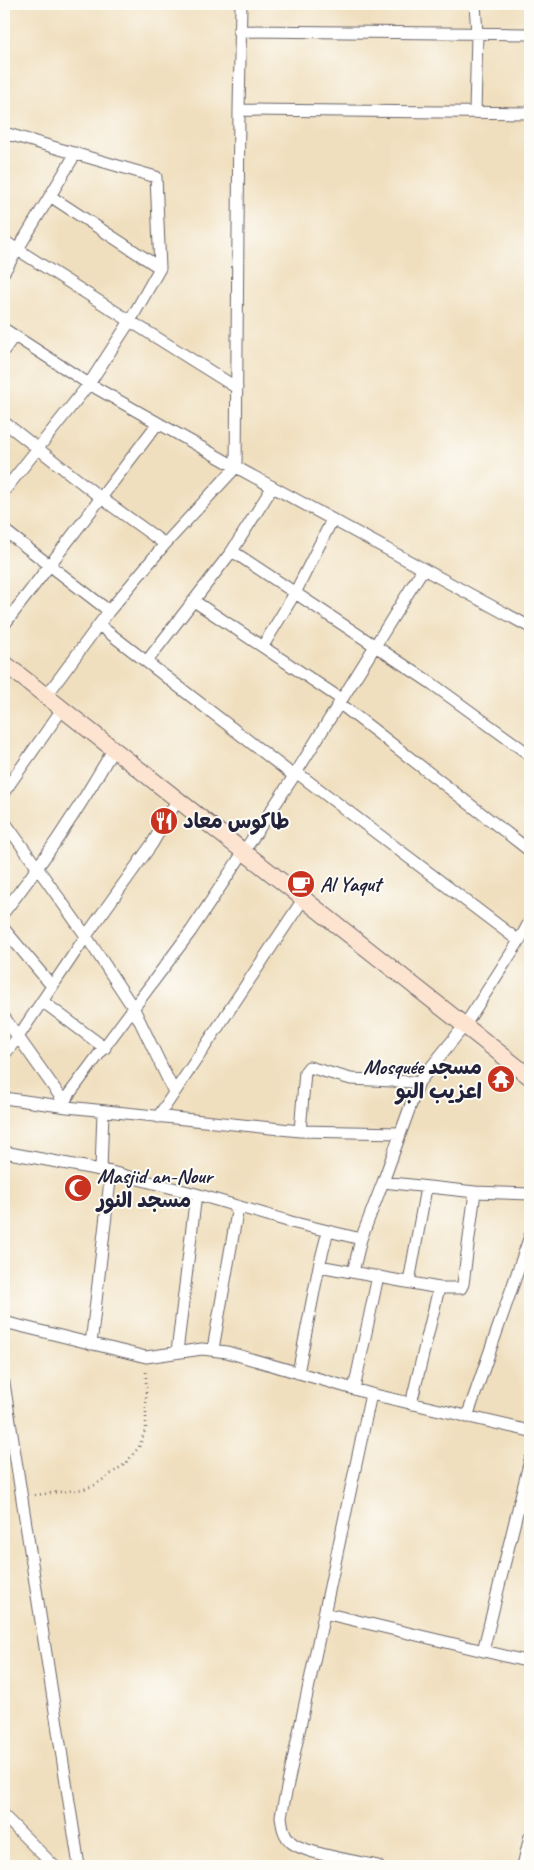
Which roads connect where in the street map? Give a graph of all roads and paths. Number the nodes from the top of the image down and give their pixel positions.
1 (241, 4) edge
2 (476, 4) edge
3 (239, 31) junction
4 (477, 34) junction
5 (530, 34) edge
6 (239, 110) junction
7 (475, 112) junction
8 (530, 113) edge
9 (4, 138) edge
10 (76, 153) junction
11 (50, 196) junction
12 (4, 241) edge
13 (17, 250) junction
14 (160, 268) junction
15 (4, 272) edge
16 (130, 321) junction
17 (4, 329) edge
18 (14, 336) junction
19 (4, 350) edge
20 (89, 384) junction
21 (237, 388) junction
22 (4, 422) edge
23 (158, 423) junction
24 (37, 449) junction
25 (236, 467) junction
26 (272, 488) junction
27 (4, 491) edge
28 (101, 498) junction
29 (332, 520) junction
30 (4, 530) edge
31 (165, 544) junction
32 (232, 551) junction
33 (49, 566) junction
34 (423, 569) junction
35 (295, 593) junction
36 (194, 600) junction
37 (109, 611) junction
38 (4, 625) edge
39 (99, 625) junction
40 (530, 627) edge
41 (263, 646) junction
42 (374, 646) junction
43 (147, 661) junction
44 (4, 663) edge
45 (47, 695) junction
46 (340, 701) junction
47 (63, 708) junction
48 (114, 748) junction
49 (530, 755) edge
50 (295, 774) junction
51 (4, 792) edge
52 (178, 799) junction
53 (4, 821) edge
54 (245, 851) junction
55 (530, 851) edge
56 (38, 870) junction
57 (304, 898) junction
58 (4, 912) edge
59 (530, 921) edge
60 (4, 928) edge
61 (86, 936) junction
62 (519, 941) junction
63 (52, 986) junction
64 (42, 1002) junction
65 (134, 1009) junction
66 (4, 1017) edge
67 (465, 1025) junction
68 (18, 1037) junction
69 (105, 1048) junction
70 (4, 1055) edge
71 (530, 1077) edge
72 (413, 1082) dead end
73 (174, 1092) junction
74 (4, 1098) edge
75 (66, 1104) junction
76 (103, 1111) junction
77 (158, 1117) junction
78 (300, 1131) junction
79 (400, 1133) junction
80 (4, 1152) edge
81 (106, 1171) junction
82 (383, 1182) junction
83 (426, 1188) junction
84 (475, 1192) junction
85 (196, 1194) junction
86 (530, 1194) edge
87 (238, 1207) junction
88 (328, 1230) junction
89 (530, 1236) edge
90 (361, 1239) junction
91 (319, 1266) junction
92 (353, 1272) junction
93 (378, 1276) junction
94 (408, 1282) junction
95 (439, 1288) junction
96 (4, 1322) edge
97 (91, 1344) junction
98 (213, 1349) junction
99 (177, 1352) junction
100 (146, 1357) junction
101 (298, 1373) junction
102 (4, 1383) edge
103 (354, 1389) junction
104 (371, 1394) junction
105 (411, 1404) junction
106 (467, 1417) junction
107 (530, 1431) edge
108 (530, 1460) edge
109 (22, 1497) junction
110 (324, 1613) junction
111 (483, 1651) junction
112 (530, 1662) edge
113 (4, 1816) edge
114 (530, 1836) edge
115 (54, 1866) edge
116 (79, 1866) edge
117 (378, 1866) edge
118 (523, 1866) edge

1 - 3 street
2 - 4 street
3 - 4 street
3 - 6 street
4 - 5 street
4 - 7 street
6 - 7 street
6 - 21 street
7 - 8 street
9 - 10 street
10 - 11 street
10 - 14 street
11 - 13 street
11 - 14 street
12 - 13 street
13 - 15 street
13 - 16 street
14 - 16 street
16 - 20 street
16 - 21 street
17 - 18 street
18 - 19 street
18 - 20 street
20 - 23 street
20 - 24 street
21 - 25 street
22 - 24 street
23 - 25 street
23 - 28 street
24 - 27 street
24 - 28 street
25 - 26 street
25 - 31 street
26 - 29 street
26 - 32 street
28 - 31 street
28 - 33 street
29 - 34 street
29 - 35 street
30 - 33 street
31 - 37 street
32 - 35 street
32 - 36 street
33 - 37 street
33 - 38 street
34 - 40 street
34 - 42 street
35 - 41 street
35 - 42 street
36 - 41 street
36 - 43 street
37 - 39 street
39 - 43 street
39 - 45 street
41 - 46 street
42 - 46 street
42 - 49 street
43 - 50 street
44 - 45 main road
45 - 47 main road
46 - 50 street
46 - 55 street
47 - 48 main road
47 - 51 street
48 - 52 main road
48 - 56 street
50 - 54 street
50 - 62 street
52 - 54 main road
52 - 61 street
53 - 56 street
54 - 57 main road
54 - 65 street
56 - 58 street
56 - 61 street
57 - 67 main road
57 - 73 street
59 - 62 street
60 - 63 street
61 - 63 street
61 - 65 street
62 - 67 street
63 - 64 street
64 - 68 street
64 - 69 street
65 - 69 street
65 - 73 street
66 - 68 street
67 - 71 main road
67 - 79 street
68 - 70 street
68 - 75 street
69 - 75 street
72 - 78 street
73 - 77 street
74 - 75 street
75 - 76 street
76 - 77 street
76 - 81 street
77 - 78 street
78 - 79 street
79 - 82 street
80 - 81 street
81 - 85 street
81 - 97 street
82 - 83 street
82 - 90 street
83 - 84 street
83 - 94 street
84 - 86 street
84 - 95 street
85 - 87 street
85 - 99 street
87 - 88 street
87 - 98 street
88 - 90 street
88 - 91 street
89 - 106 street
90 - 92 street
91 - 92 street
91 - 101 street
92 - 93 street
93 - 94 street
93 - 103 street
94 - 95 street
95 - 105 street
96 - 97 street
97 - 100 street
98 - 99 street
98 - 101 street
99 - 100 street
100 - 109 path
101 - 103 street
102 - 109 street
103 - 104 street
104 - 105 street
104 - 110 street
105 - 106 street
106 - 107 street
108 - 111 street
109 - 116 street
110 - 111 street
110 - 117 street
111 - 112 street
113 - 115 street
114 - 118 street

